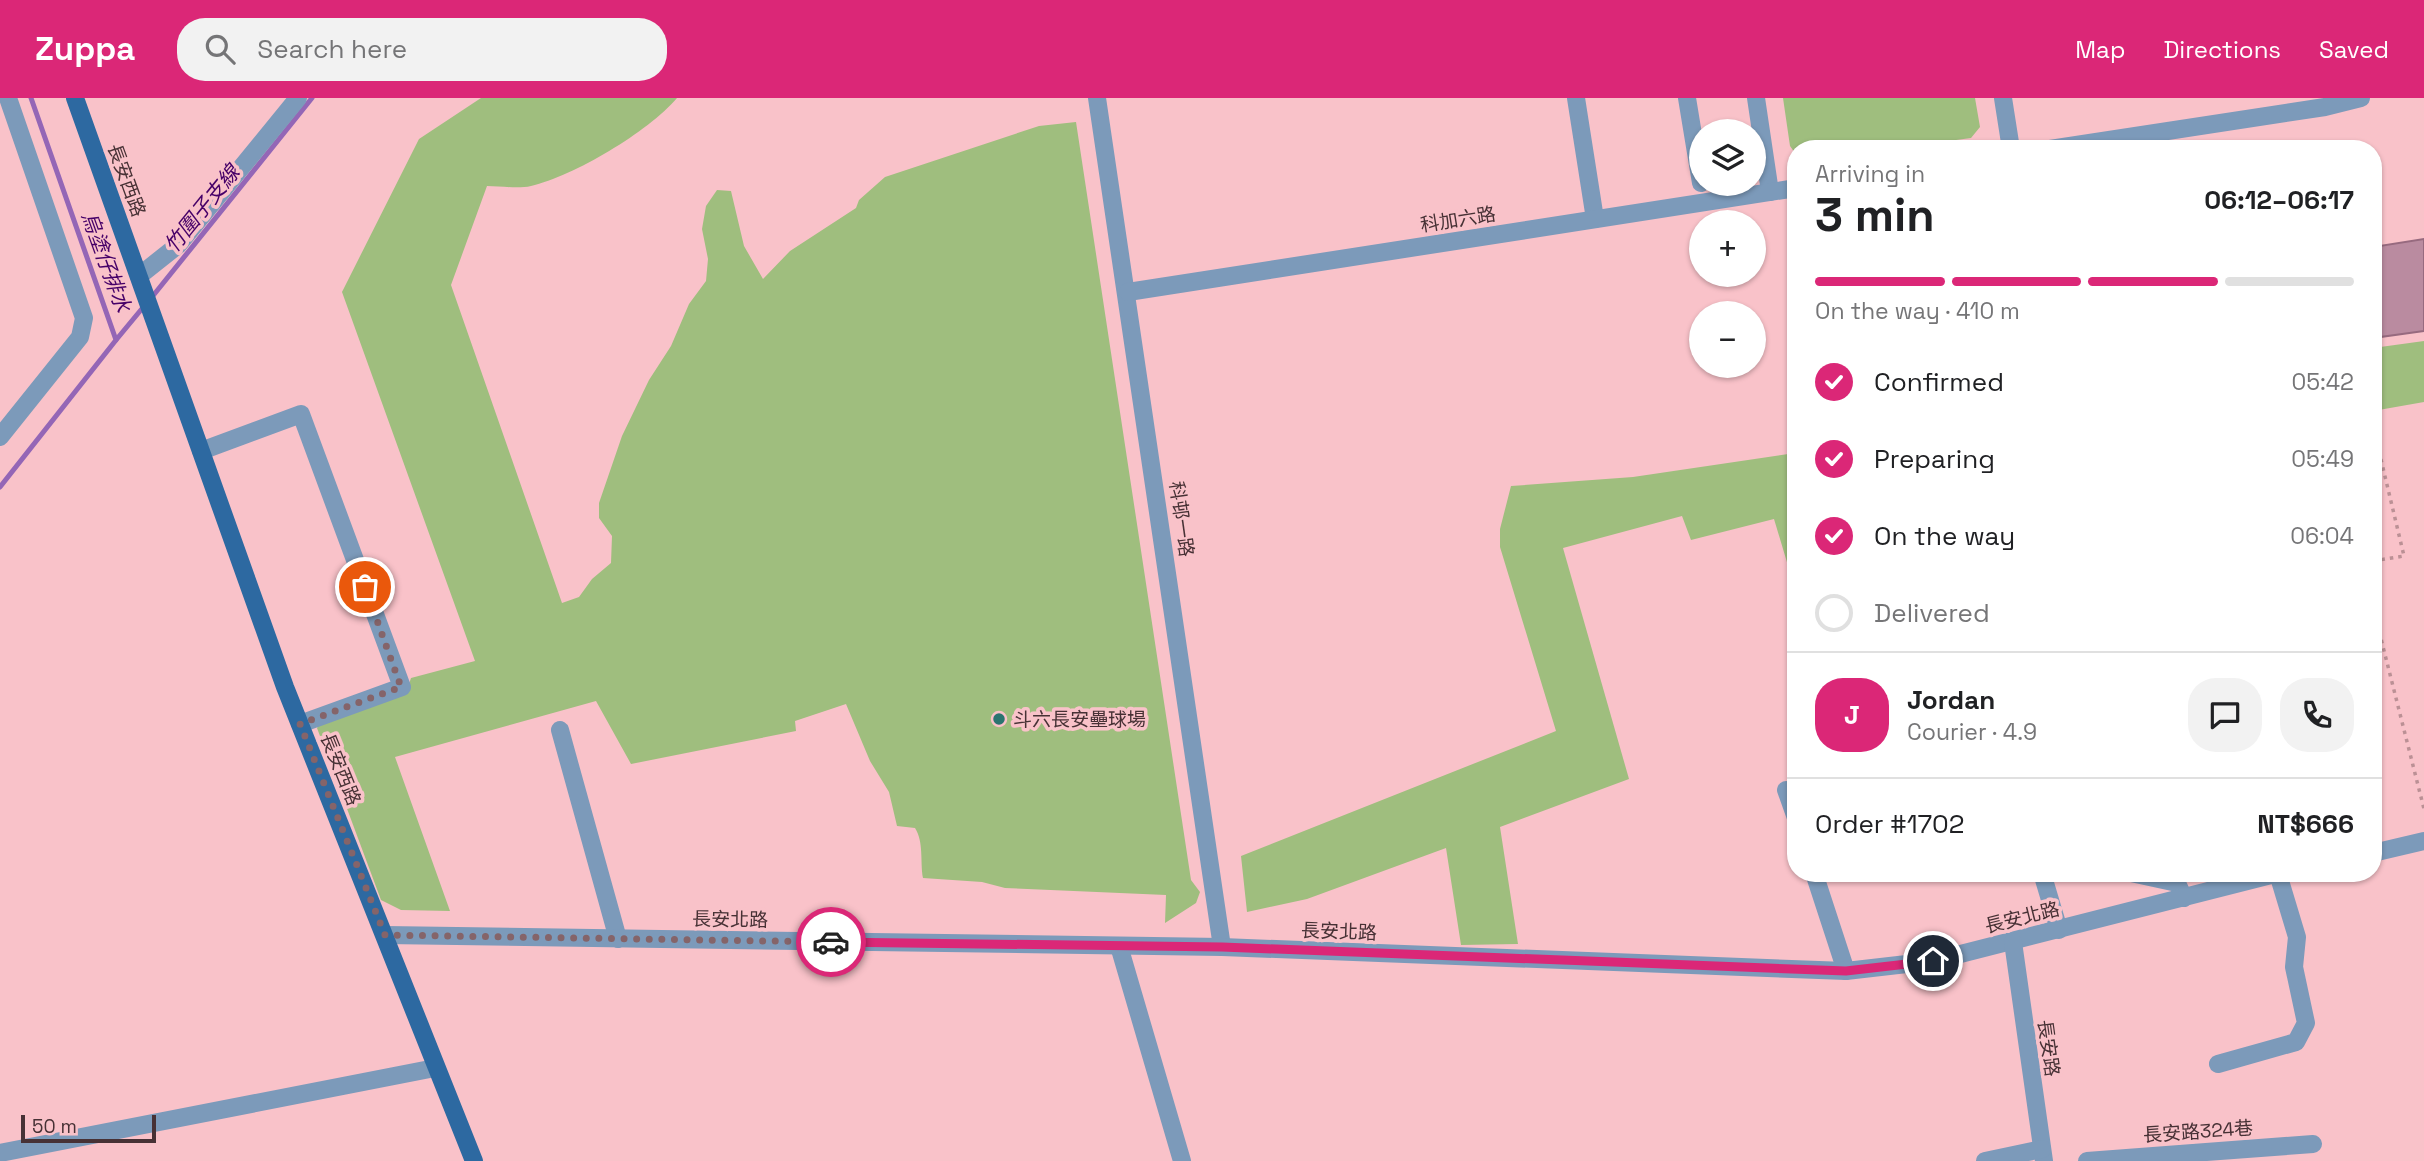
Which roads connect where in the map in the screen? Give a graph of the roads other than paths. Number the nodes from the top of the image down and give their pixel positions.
1 (8, 98) edge
2 (75, 98) edge
3 (298, 98) edge
4 (1097, 98) edge
5 (1576, 98) edge
6 (1687, 98) edge
7 (1756, 98) edge
8 (2003, 98) edge
9 (2361, 98) edge
10 (1690, 119) edge
11 (2010, 140) edge
12 (2109, 140) edge
13 (1787, 189) edge
14 (1770, 192) junction
15 (1703, 196) edge
16 (1704, 203) junction
17 (1595, 219) junction
18 (139, 276) junction
19 (1128, 292) junction
20 (0, 437) edge
21 (201, 451) junction
22 (300, 724) junction
23 (560, 730) dead end
24 (2424, 841) edge
25 (2382, 851) edge
26 (1817, 882) edge
27 (2045, 882) edge
28 (2172, 882) edge
29 (2245, 882) edge
30 (2282, 882) edge
31 (2184, 898) junction
32 (2059, 930) junction
33 (385, 935) junction
34 (618, 939) junction
35 (2013, 942) junction
36 (1119, 946) junction
37 (1222, 947) junction
38 (1846, 971) junction
39 (2218, 1064) dead end
40 (435, 1068) junction
41 (2313, 1144) dead end
42 (0, 1153) edge
43 (2043, 1155) edge
44 (474, 1161) edge
45 (1182, 1161) edge
46 (1985, 1161) edge
47 (2087, 1161) edge

1 - 20 street
2 - 18 main road, 長安西路
3 - 18 street
4 - 19 street, 科邨一路
5 - 17 street
6 - 10 street
7 - 14 street
8 - 11 street
9 - 12 street
13 - 14 street, 科加六路
14 - 16 street, 科加六路
15 - 16 street
16 - 17 street, 科加六路
17 - 19 street, 科加六路
18 - 21 main road, 長安西路
19 - 37 street, 科邨一路
21 - 22 main road, 長安西路
21 - 22 street
22 - 33 main road, 長安西路
23 - 34 street
24 - 25 street
26 - 38 street
27 - 32 street
28 - 31 street
29 - 31 street, 長安北路
30 - 39 street
31 - 32 street, 長安北路
32 - 35 street, 長安北路
33 - 34 street, 長安北路
33 - 40 main road, 長安西路
34 - 36 street, 長安北路
35 - 38 street, 長安北路
35 - 43 street, 長安路
36 - 37 street, 長安北路
36 - 45 street
37 - 38 street, 長安北路
40 - 42 street
40 - 44 main road, 長安西路
41 - 47 street, 長安路324巷
43 - 46 street

